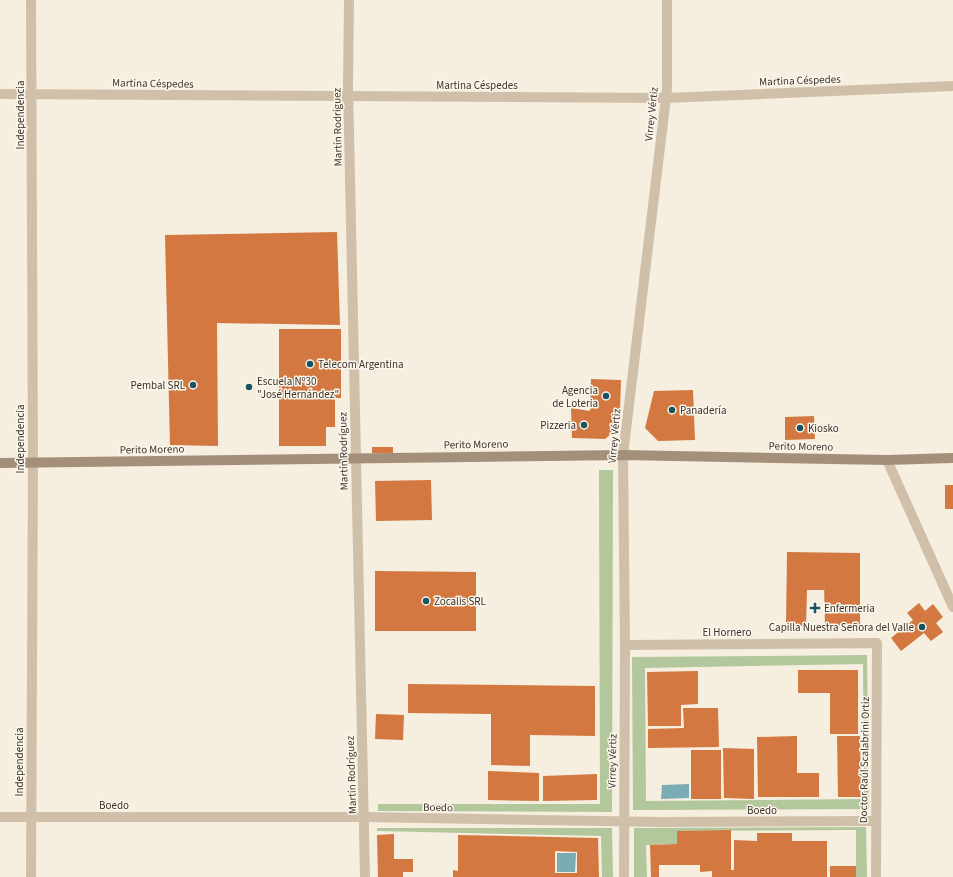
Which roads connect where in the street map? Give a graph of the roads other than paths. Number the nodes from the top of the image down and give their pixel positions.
1 (31, 0) edge
2 (349, 0) edge
3 (667, 0) edge
4 (953, 86) edge
5 (0, 94) edge
6 (31, 94) junction
7 (348, 97) junction
8 (666, 98) junction
9 (623, 454) junction
10 (355, 457) junction
11 (953, 458) edge
12 (887, 460) junction
13 (0, 463) edge
14 (32, 463) junction
15 (951, 597) edge
16 (953, 607) edge
17 (877, 643) joint
18 (625, 645) junction
19 (0, 817) edge
20 (30, 817) junction
21 (364, 818) junction
22 (623, 821) junction
23 (875, 821) junction
24 (31, 877) edge
25 (365, 877) edge
26 (624, 877) edge
27 (876, 877) edge

1 - 6 street, Independencia
2 - 7 street, Martín Rodríguez
3 - 8 street, Virrey Vértiz
4 - 8 street, Martina Céspedes
5 - 6 street, Martina Céspedes
6 - 7 street, Martina Céspedes
6 - 14 street, Independencia
7 - 8 street, Martina Céspedes
7 - 10 street, Martín Rodríguez
8 - 9 street, Virrey Vértiz
9 - 10 street, Perito Moreno
9 - 12 street, Perito Moreno
9 - 18 street, Virrey Vértiz
10 - 14 street, Perito Moreno
10 - 21 street, Martín Rodríguez
11 - 12 street, Perito Moreno
12 - 15 street
13 - 14 street, Perito Moreno
14 - 20 street, Independencia
15 - 16 street
17 - 18 street, El Hornero
17 - 23 street, Doctor Raúl Scalabrini Ortiz
18 - 22 street, Virrey Vértiz
19 - 20 street, Boedo
20 - 21 street, Boedo
20 - 24 street, Independencia
21 - 22 street, Boedo
21 - 25 street, Martín Rodríguez
22 - 23 street, Boedo
22 - 26 street, Virrey Vértiz
23 - 27 street, Doctor Raúl Scalabrini Ortiz

